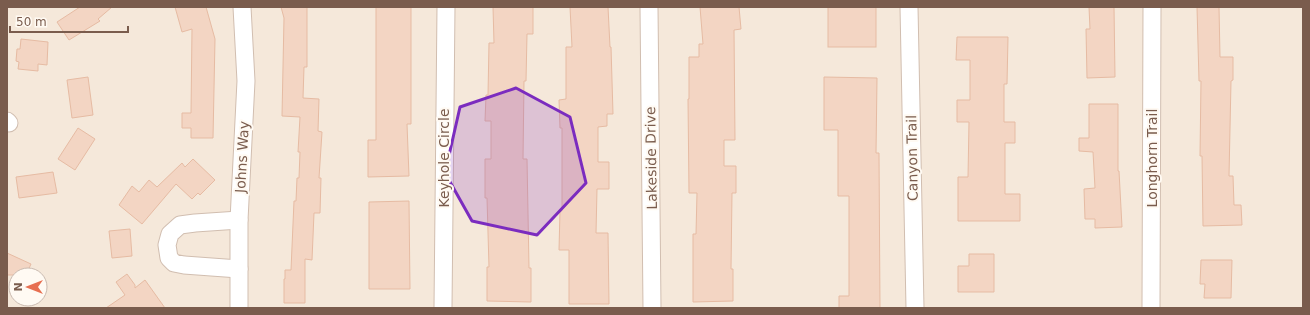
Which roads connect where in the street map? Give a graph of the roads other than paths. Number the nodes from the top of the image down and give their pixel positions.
1 (242, 7) edge
2 (446, 7) edge
3 (649, 7) edge
4 (909, 7) edge
5 (1152, 7) edge
6 (239, 220) junction
7 (239, 269) junction
8 (239, 308) edge
9 (443, 308) edge
10 (652, 308) edge
11 (915, 308) edge
12 (1151, 308) edge

1 - 6 street, Johns Way
2 - 9 street, Keyhole Circle
3 - 10 street, Lakeside Drive
4 - 11 street, Canyon Trail
5 - 12 street, Longhorn Trail
6 - 7 street, Johns Way
6 - 7 street
7 - 8 street, Johns Way

